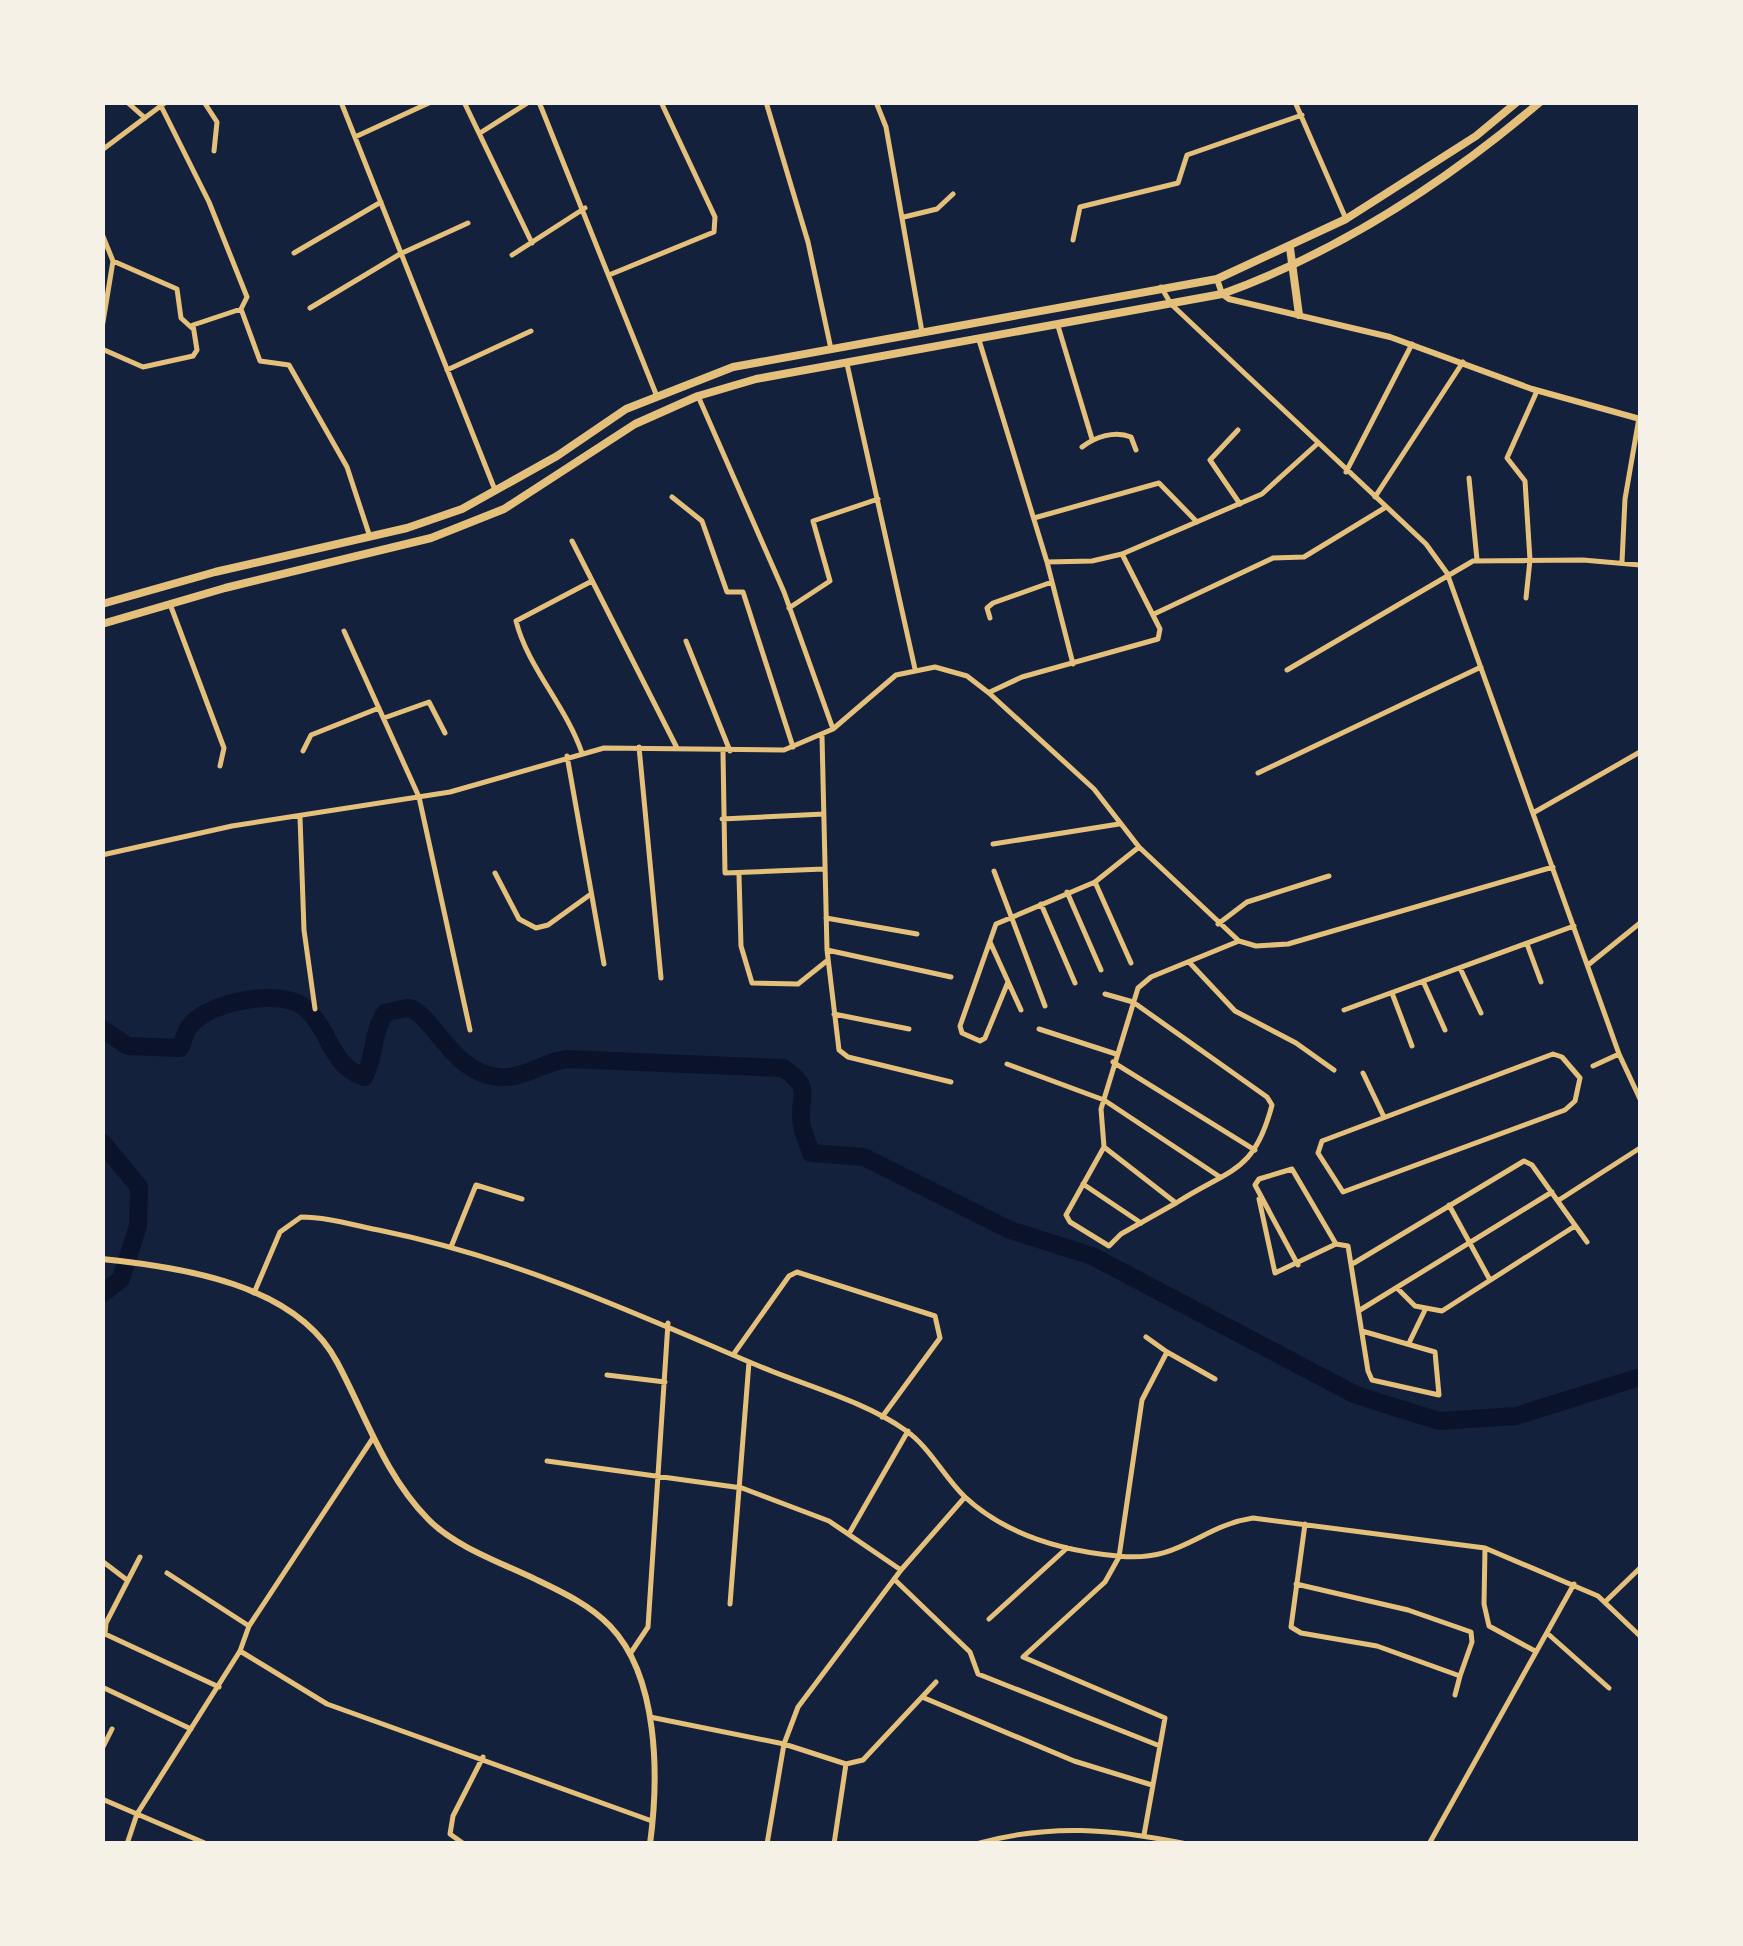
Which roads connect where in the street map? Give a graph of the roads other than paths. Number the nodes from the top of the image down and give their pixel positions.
1 (127, 102) edge
2 (204, 102) edge
3 (341, 102) edge
4 (431, 102) edge
5 (464, 102) edge
6 (529, 102) edge
7 (538, 102) edge
8 (661, 102) edge
9 (766, 102) edge
10 (876, 102) edge
11 (1295, 102) edge
12 (1517, 102) edge
13 (1540, 102) edge
14 (163, 104) edge
15 (1302, 115) junction
16 (144, 118) junction
17 (480, 133) junction
18 (355, 137) junction
19 (102, 150) edge
20 (214, 151) dead end
21 (953, 194) dead end
22 (381, 202) junction
23 (585, 208) junction
24 (904, 217) junction
25 (1346, 219) junction
26 (468, 223) dead end
27 (102, 234) edge
28 (1073, 240) dead end
29 (532, 242) junction
30 (1290, 248) junction
31 (294, 253) dead end
32 (400, 254) junction
33 (512, 256) dead end
34 (113, 261) junction
35 (1292, 262) junction
36 (608, 274) junction
37 (1217, 278) junction
38 (106, 282) edge
39 (1161, 287) junction
40 (1222, 294) junction
41 (1171, 304) junction
42 (1068, 306) junction
43 (310, 308) dead end
44 (241, 309) junction
45 (1299, 315) junction
46 (1071, 324) junction
47 (1058, 326) junction
48 (102, 328) edge
49 (192, 328) junction
50 (530, 330) dead end
51 (922, 332) junction
52 (979, 340) junction
53 (1412, 344) junction
54 (102, 349) edge
55 (830, 350) junction
56 (1463, 362) junction
57 (847, 364) junction
58 (446, 370) junction
59 (1537, 391) junction
60 (656, 394) junction
61 (698, 396) junction
62 (1640, 418) edge
63 (1238, 430) dead end
64 (1092, 439) junction
65 (1316, 444) junction
66 (1082, 446) dead end
67 (1136, 450) dead end
68 (1346, 472) junction
69 (1470, 478) dead end
70 (496, 492) junction
71 (1375, 497) junction
72 (672, 498) dead end
73 (878, 499) junction
74 (1240, 504) junction
75 (1386, 507) junction
76 (1034, 518) junction
77 (1197, 522) junction
78 (370, 537) junction
79 (572, 541) dead end
80 (1122, 554) junction
81 (1477, 560) junction
82 (1530, 560) junction
83 (1047, 562) junction
84 (1622, 562) junction
85 (1640, 566) edge
86 (1448, 573) junction
87 (592, 581) junction
88 (1052, 582) junction
89 (1526, 598) dead end
90 (102, 604) edge
91 (170, 604) junction
92 (789, 608) junction
93 (1154, 614) junction
94 (990, 618) dead end
95 (102, 624) edge
96 (344, 631) dead end
97 (686, 642) dead end
98 (1073, 664) junction
99 (1481, 667) junction
100 (915, 668) junction
101 (1287, 670) dead end
102 (989, 693) junction
103 (379, 708) junction
104 (384, 718) junction
105 (833, 730) junction
106 (445, 733) dead end
107 (822, 736) junction
108 (639, 746) junction
109 (676, 746) junction
110 (793, 747) junction
111 (726, 750) junction
112 (303, 751) dead end
113 (1640, 752) edge
114 (582, 753) junction
115 (567, 756) junction
116 (220, 766) dead end
117 (1258, 773) dead end
118 (419, 797) junction
119 (1534, 812) junction
120 (824, 814) junction
121 (300, 816) junction
122 (722, 819) junction
123 (1119, 824) junction
124 (993, 844) dead end
125 (1139, 848) junction
126 (102, 855) edge
127 (1553, 867) junction
128 (824, 870) junction
129 (994, 871) dead end
130 (495, 873) dead end
131 (739, 875) junction
132 (1329, 876) dead end
133 (1096, 882) junction
134 (1067, 892) junction
135 (591, 894) junction
136 (1041, 904) junction
137 (1012, 915) junction
138 (826, 918) junction
139 (1640, 923) edge
140 (1218, 924) junction
141 (1574, 926) junction
142 (917, 934) dead end
143 (989, 940) junction
144 (1239, 941) junction
145 (1527, 944) junction
146 (828, 950) junction
147 (828, 960) junction
148 (1189, 962) junction
149 (1131, 963) dead end
150 (604, 964) dead end
151 (1588, 965) junction
152 (1460, 968) junction
153 (1102, 970) dead end
154 (951, 977) dead end
155 (662, 978) dead end
156 (1008, 982) junction
157 (1423, 982) junction
158 (1541, 982) dead end
159 (1075, 983) dead end
160 (1392, 992) junction
161 (1105, 994) dead end
162 (1133, 1002) junction
163 (1044, 1006) dead end
164 (315, 1010) dead end
165 (1020, 1010) dead end
166 (1344, 1010) dead end
167 (1481, 1013) dead end
168 (834, 1014) junction
169 (1038, 1028) dead end
170 (909, 1029) dead end
171 (470, 1030) dead end
172 (1445, 1030) dead end
173 (1412, 1046) dead end
174 (1619, 1054) junction
175 (1114, 1058) junction
176 (1007, 1064) dead end
177 (1586, 1069) junction
178 (1334, 1070) dead end
179 (1362, 1073) dead end
180 (951, 1082) dead end
181 (1104, 1100) junction
182 (1640, 1100) edge
183 (1384, 1117) junction
184 (1104, 1147) junction
185 (1640, 1148) edge
186 (1255, 1150) junction
187 (1220, 1177) junction
188 (1083, 1184) junction
189 (1552, 1192) junction
190 (522, 1199) dead end
191 (1259, 1199) junction
192 (1559, 1200) junction
193 (1176, 1203) junction
194 (1449, 1205) junction
195 (1141, 1223) junction
196 (1576, 1226) junction
197 (1587, 1242) dead end
198 (1336, 1244) junction
199 (1468, 1244) junction
200 (451, 1247) junction
201 (106, 1259) edge
202 (1352, 1263) junction
203 (1298, 1264) junction
204 (1490, 1280) junction
205 (1396, 1288) junction
206 (254, 1293) junction
207 (1360, 1310) junction
208 (1425, 1310) junction
209 (668, 1323) junction
210 (1362, 1331) junction
211 (1146, 1337) dead end
212 (1408, 1344) junction
213 (1167, 1352) junction
214 (733, 1355) junction
215 (749, 1362) junction
216 (607, 1375) dead end
217 (1215, 1380) dead end
218 (665, 1382) junction
219 (882, 1418) junction
220 (908, 1431) junction
221 (373, 1438) junction
222 (547, 1461) dead end
223 (661, 1474) junction
224 (742, 1488) junction
225 (966, 1497) junction
226 (1306, 1524) junction
227 (850, 1532) junction
228 (1067, 1548) junction
229 (1485, 1548) junction
230 (1119, 1556) junction
231 (140, 1558) dead end
232 (102, 1561) edge
233 (1640, 1568) edge
234 (901, 1570) junction
235 (167, 1573) dead end
236 (894, 1579) junction
237 (128, 1580) junction
238 (1296, 1584) junction
239 (1575, 1584) junction
240 (1606, 1601) junction
241 (730, 1604) dead end
242 (989, 1620) dead end
243 (249, 1626) junction
244 (1547, 1633) junction
245 (104, 1636) edge
246 (1640, 1636) edge
247 (240, 1651) junction
248 (1536, 1651) junction
249 (630, 1654) junction
250 (1460, 1676) junction
251 (936, 1682) dead end
252 (102, 1687) edge
253 (219, 1687) junction
254 (1608, 1688) dead end
255 (1454, 1695) dead end
256 (922, 1697) junction
257 (647, 1717) junction
258 (112, 1729) dead end
259 (191, 1729) junction
260 (784, 1744) junction
261 (1160, 1746) junction
262 (102, 1749) edge
263 (483, 1757) junction
264 (846, 1764) junction
265 (1152, 1784) junction
266 (102, 1799) edge
267 (137, 1814) junction
268 (653, 1822) junction
269 (1144, 1835) junction
270 (127, 1844) edge
271 (207, 1844) edge
272 (464, 1844) edge
273 (650, 1844) edge
274 (767, 1844) edge
275 (834, 1844) edge
276 (976, 1844) edge
277 (1187, 1844) edge
278 (1430, 1844) edge

1 - 16 street
2 - 20 street
3 - 18 street
4 - 18 street
5 - 17 street
6 - 17 street
7 - 23 street
8 - 36 street
9 - 55 street
10 - 24 street
11 - 15 street
12 - 25 main road
13 - 35 main road
14 - 16 street
14 - 44 street
15 - 25 street
15 - 28 street
16 - 19 street
17 - 29 street
18 - 22 street
21 - 24 street
22 - 31 street
22 - 32 street
23 - 29 street
23 - 36 street
24 - 51 street
25 - 30 main road
26 - 32 street
27 - 34 street
29 - 33 street
30 - 35 main road
30 - 37 main road
32 - 43 street
32 - 58 street
34 - 38 street
34 - 49 street
35 - 40 main road
35 - 45 main road
36 - 60 street
37 - 39 main road
37 - 40 street
38 - 48 street
39 - 41 street
39 - 42 main road
40 - 41 main road
40 - 45 street
41 - 46 main road
41 - 65 street
42 - 46 main road
42 - 51 main road
44 - 49 street
44 - 78 street
45 - 53 street
46 - 47 main road
47 - 52 main road
47 - 64 street
49 - 54 street
50 - 58 street
51 - 55 main road
52 - 57 main road
52 - 76 street
53 - 56 street
53 - 68 street
55 - 60 main road
56 - 59 street
56 - 71 street
57 - 61 main road
57 - 73 street
58 - 70 street
59 - 62 street
59 - 82 street
60 - 70 main road
61 - 91 main road
61 - 92 street
62 - 84 street
63 - 74 street
64 - 66 street
64 - 67 street
65 - 68 street
65 - 74 street
68 - 71 street
69 - 81 street
70 - 78 main road
71 - 75 street
72 - 110 street
73 - 92 street
73 - 100 street
74 - 77 street
75 - 86 street
75 - 93 street
76 - 77 street
76 - 83 street
77 - 80 street
78 - 90 main road
79 - 87 street
80 - 83 street
80 - 93 street
81 - 82 street
81 - 86 street
82 - 84 street
82 - 89 street
83 - 88 street
84 - 85 street
86 - 99 street
86 - 101 street
87 - 109 street
87 - 114 street
88 - 94 street
88 - 98 street
91 - 95 main road
91 - 116 street
92 - 105 street
93 - 98 street
96 - 103 street
97 - 111 street
98 - 102 street
99 - 117 street
99 - 119 street
100 - 102 street
100 - 105 street
102 - 123 street
103 - 104 street
103 - 112 street
104 - 106 street
104 - 118 street
105 - 107 street
107 - 110 street
107 - 120 street
108 - 109 street
108 - 114 street
108 - 155 street
109 - 111 street
110 - 111 street
111 - 122 street
113 - 119 street
114 - 115 street
115 - 118 street
115 - 135 street
118 - 121 street
118 - 171 street
119 - 127 street
120 - 122 street
120 - 128 street
121 - 126 street
121 - 164 street
122 - 131 street
123 - 124 street
123 - 125 street
125 - 133 street
125 - 140 street
127 - 141 street
127 - 144 street
128 - 131 street
128 - 138 street
129 - 137 street
130 - 135 street
131 - 147 street
132 - 140 street
133 - 134 street
133 - 149 street
134 - 136 street
134 - 153 street
135 - 150 street
136 - 137 street
136 - 159 street
137 - 143 street
137 - 163 street
138 - 142 street
138 - 146 street
139 - 151 street
140 - 144 street
141 - 145 street
141 - 151 street
143 - 156 street
143 - 156 street
144 - 148 street
145 - 152 street
145 - 158 street
146 - 147 street
146 - 154 street
147 - 168 street
148 - 162 street
148 - 178 street
151 - 174 street
152 - 157 street
152 - 167 street
156 - 165 street
157 - 160 street
157 - 172 street
160 - 166 street
160 - 173 street
161 - 162 street
162 - 175 street
162 - 186 street
168 - 170 street
168 - 180 street
169 - 175 street
174 - 177 street
174 - 182 street
175 - 181 street
175 - 186 street
176 - 181 street
177 - 183 street
177 - 183 street
179 - 183 street
181 - 184 street
181 - 187 street
184 - 188 street
184 - 193 street
185 - 192 street
186 - 187 street
187 - 193 street
188 - 195 street
188 - 195 street
189 - 192 street
189 - 194 street
189 - 199 street
190 - 200 street
191 - 198 street
191 - 203 street
191 - 203 street
192 - 196 street
193 - 195 street
194 - 199 street
194 - 202 street
196 - 197 street
196 - 204 street
198 - 202 street
198 - 203 street
199 - 204 street
199 - 205 street
200 - 206 street
200 - 209 street
201 - 206 street
202 - 207 street
204 - 208 street
205 - 207 street
205 - 208 street
206 - 221 street
207 - 210 street
208 - 212 street
209 - 214 street
209 - 218 street
210 - 212 street
210 - 212 street
211 - 213 street
213 - 217 street
213 - 230 street
214 - 215 street
214 - 219 street
215 - 219 street
215 - 224 street
216 - 218 street
218 - 223 street
219 - 220 street
220 - 225 street
220 - 227 street
221 - 243 street
221 - 249 street
222 - 223 street
223 - 224 street
223 - 249 street
224 - 227 street
224 - 241 street
225 - 228 street
225 - 234 street
226 - 229 street
226 - 230 street
226 - 238 street
227 - 234 street
228 - 230 street
228 - 242 street
229 - 239 street
229 - 248 street
230 - 261 street
231 - 237 street
232 - 237 street
233 - 240 street
234 - 236 street
235 - 243 street
236 - 260 street
236 - 261 street
237 - 245 street
238 - 250 street
238 - 250 street
239 - 240 street
239 - 244 street
240 - 246 street
243 - 247 street
244 - 248 street
244 - 254 street
245 - 253 street
247 - 253 street
247 - 263 street
248 - 278 street
249 - 257 street
250 - 255 street
251 - 256 street
252 - 259 street
253 - 259 street
256 - 264 street
256 - 265 street
257 - 260 street
257 - 268 street
258 - 262 street
259 - 267 street
260 - 264 street
260 - 274 street
261 - 265 street
263 - 268 street
263 - 272 street
264 - 275 street
265 - 269 street
266 - 267 street
267 - 270 street
267 - 271 street
268 - 273 street
269 - 276 street
269 - 277 street

